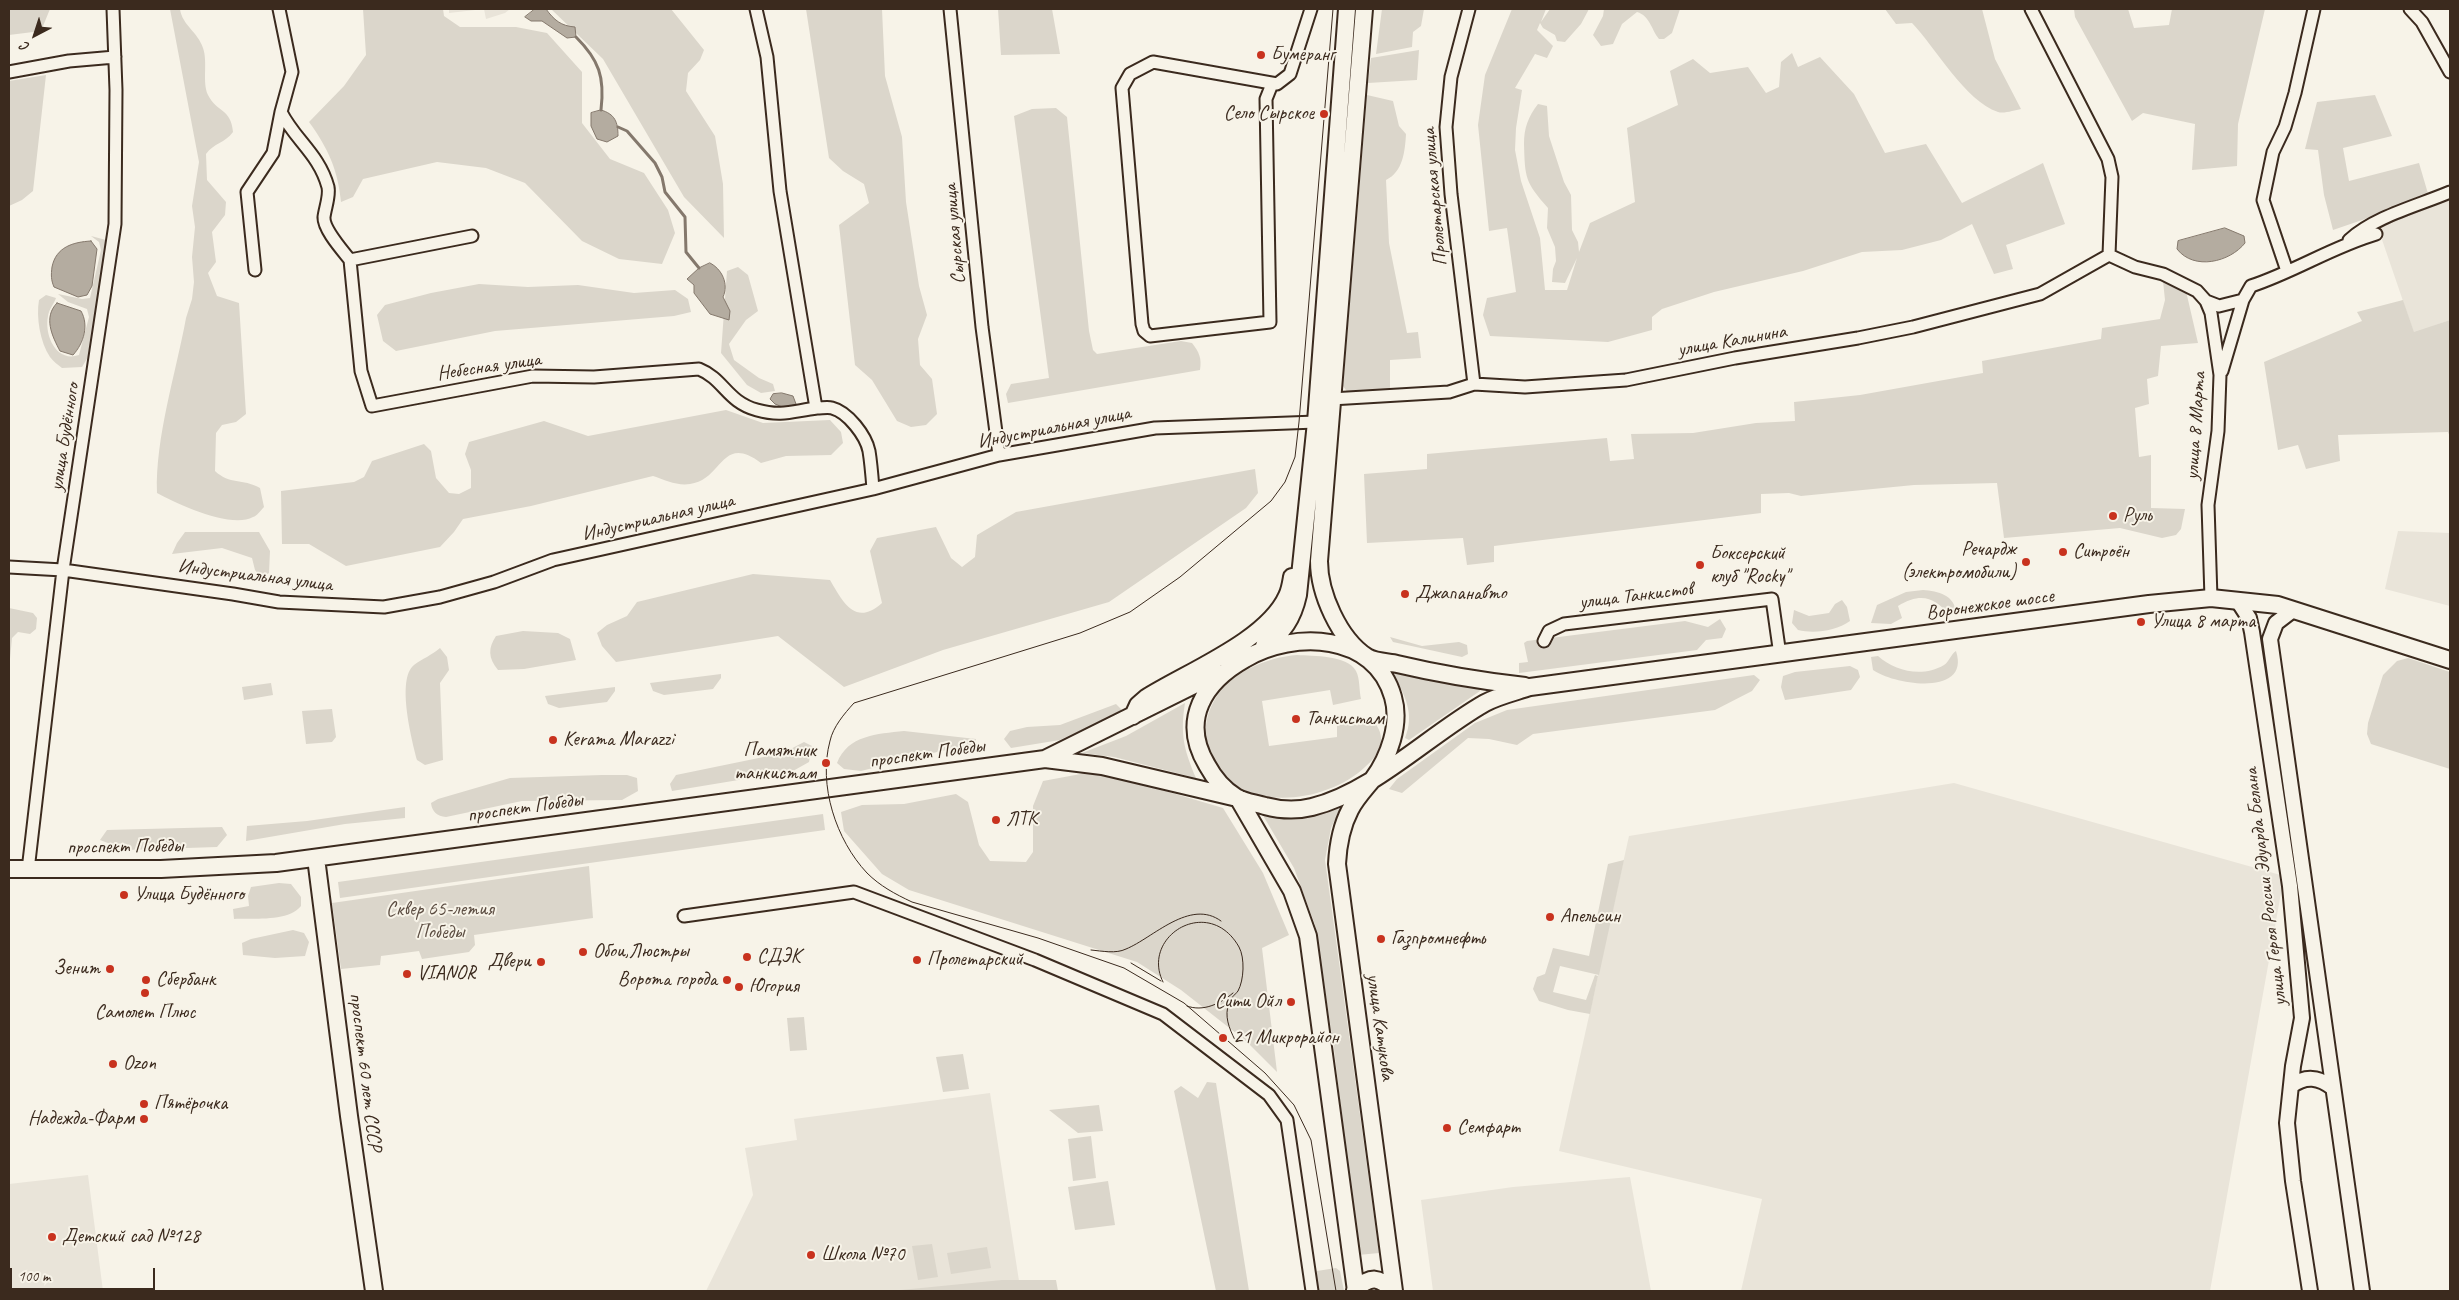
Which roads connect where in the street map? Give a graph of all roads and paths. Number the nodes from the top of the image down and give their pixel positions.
1 (113, 9) edge
2 (278, 9) edge
3 (756, 9) edge
4 (950, 9) edge
5 (1312, 9) edge
6 (1347, 9) edge
7 (1364, 9) edge
8 (1469, 9) edge
9 (2031, 9) edge
10 (2314, 9) edge
11 (2410, 9) edge
12 (115, 57) junction
13 (9, 72) edge
14 (2450, 72) edge
15 (1272, 84) junction
16 (281, 112) junction
17 (2450, 192) edge
18 (2376, 234) dead end
19 (472, 236) dead end
20 (2345, 243) junction
21 (2109, 255) junction
22 (350, 260) junction
23 (255, 270) dead end
24 (2287, 272) junction
25 (2243, 300) junction
26 (2206, 301) junction
27 (2220, 375) junction
28 (1474, 384) junction
29 (1339, 399) junction
30 (816, 408) junction
31 (1316, 422) junction
32 (999, 455) junction
33 (873, 489) junction
34 (1305, 516) junction
35 (9, 567) edge
36 (64, 570) junction
37 (2211, 598) junction
38 (2238, 601) junction
39 (2293, 610) junction
40 (1544, 641) dead end
41 (1251, 655) junction
42 (1780, 655) junction
43 (1368, 658) junction
44 (2450, 660) edge
45 (1225, 670) junction
46 (1530, 687) junction
47 (1133, 716) junction
48 (1045, 759) junction
49 (1374, 777) junction
50 (1238, 798) junction
51 (316, 858) junction
52 (9, 869) edge
53 (28, 870) junction
54 (684, 916) dead end
55 (2291, 1086) junction
56 (2333, 1088) junction
57 (1356, 1290) edge
58 (374, 1291) edge
59 (1312, 1291) edge
60 (1394, 1291) edge
61 (2310, 1291) edge
62 (2362, 1291) edge

1 - 12 street, улица Будённого
2 - 16 street
3 - 30 street
4 - 32 street, Сырская улица
5 - 15 street
6 - 31 main road
7 - 29 main road
8 - 28 street, Пролетарская улица
9 - 21 street
10 - 24 street
11 - 14 street
12 - 13 street
12 - 36 street, улица Будённого
15 - 15 street
16 - 22 street
16 - 23 street
17 - 20 street
18 - 20 street
19 - 22 street
20 - 24 street
21 - 26 street
21 - 28 street, улица Калинина
22 - 30 street, Небесная улица
24 - 25 street
25 - 26 street
25 - 27 street
26 - 27 street, улица 8 Марта
27 - 37 street, улица 8 Марта
28 - 29 street, улица Калинина
29 - 43 main road
30 - 33 street, Небесная улица
31 - 32 street, Индустриальная улица
31 - 34 main road
32 - 33 street, Индустриальная улица
33 - 36 street, Индустриальная улица
34 - 41 main road
34 - 47 main road
35 - 36 street, Индустриальная улица
36 - 53 street, улица Будённого
37 - 38 main road, Воронежское шоссе
37 - 42 main road, Воронежское шоссе
38 - 39 main road, Воронежское шоссе
38 - 55 street, улица Героя России Эдуарда Белана
39 - 44 main road, Воронежское шоссе
39 - 56 street, улица Героя России Эдуарда Белана
40 - 42 street, улица Танкистов
41 - 43 main road
41 - 45 main road
42 - 46 main road, Воронежское шоссе
43 - 46 main road
43 - 49 main road
45 - 47 main road
45 - 50 main road
46 - 49 main road
47 - 48 main road
48 - 50 main road
48 - 51 main road, проспект Победы
49 - 50 main road
49 - 60 main road, улица Катукова
50 - 57 main road
51 - 53 main road, проспект Победы
51 - 58 main road, проспект 60 лет СССР
52 - 53 main road, проспект Победы
54 - 59 street
55 - 56 street
55 - 61 street, улица Героя России Эдуарда Белана
56 - 62 street, улица Героя России Эдуарда Белана
57 - 60 main road

